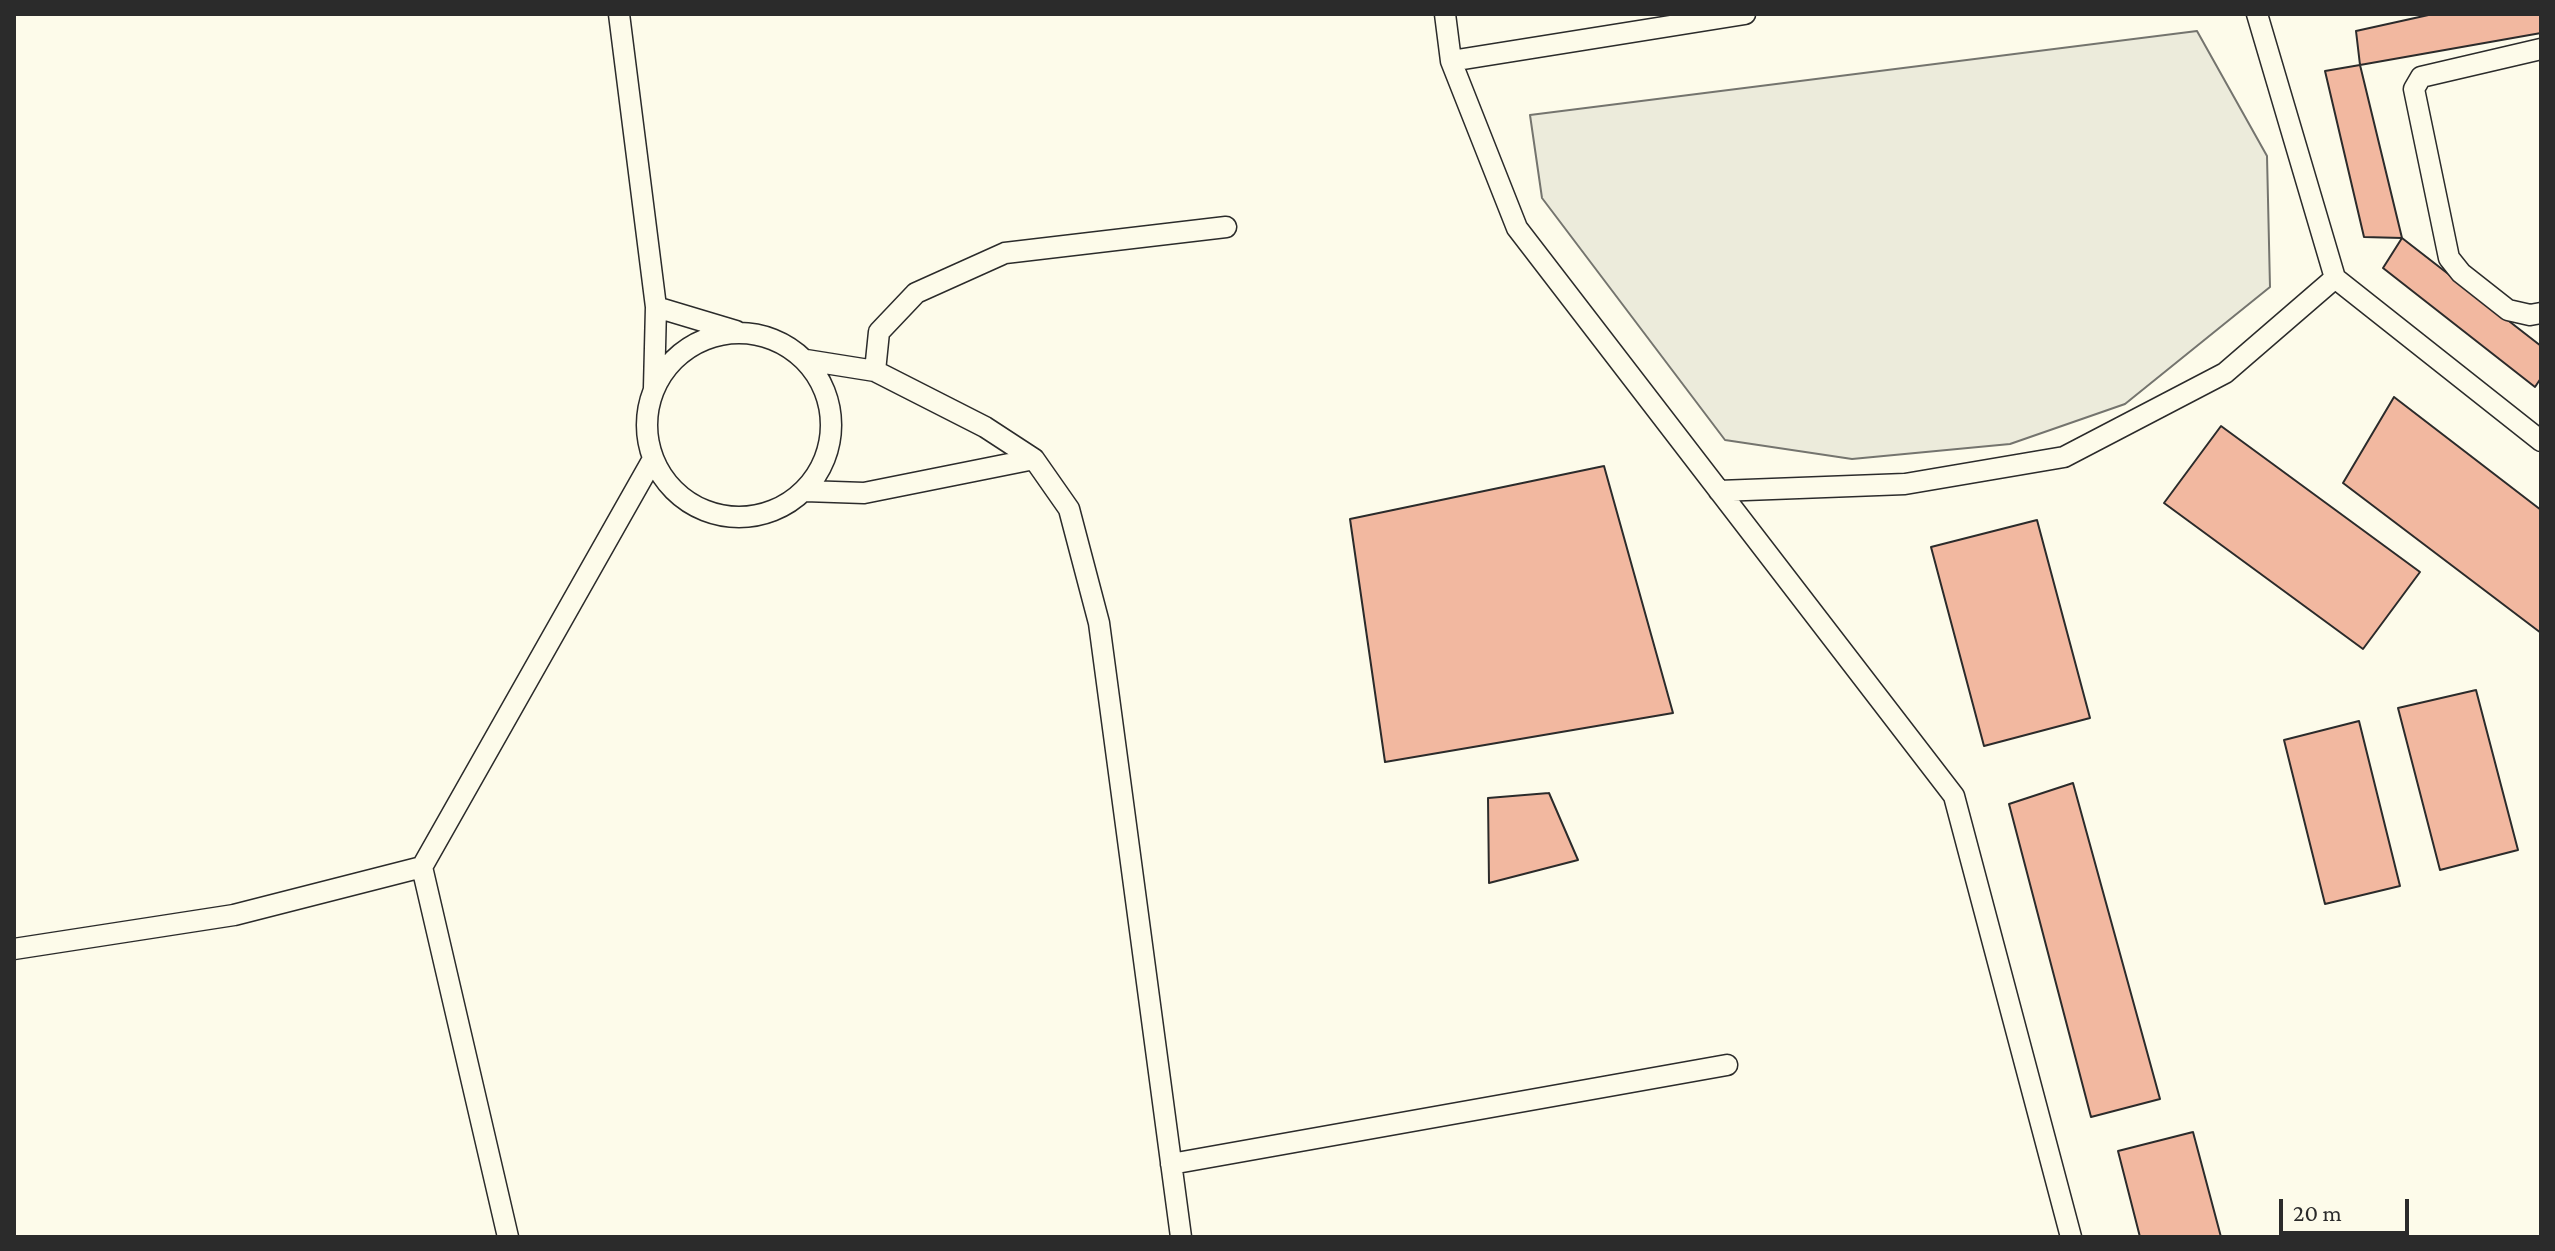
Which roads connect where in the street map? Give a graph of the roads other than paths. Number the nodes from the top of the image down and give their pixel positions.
1 (619, 14) edge
2 (1445, 14) edge
3 (1745, 14) edge
4 (2257, 14) edge
5 (2541, 49) edge
6 (1451, 61) junction
7 (1226, 227) dead end
8 (2335, 278) junction
9 (656, 307) junction
10 (2541, 313) edge
11 (740, 332) junction
12 (806, 360) junction
13 (875, 371) junction
14 (654, 389) junction
15 (2541, 441) edge
16 (653, 459) junction
17 (1034, 459) junction
18 (805, 491) junction
19 (1719, 491) junction
20 (422, 867) junction
21 (14, 949) edge
22 (1727, 1065) dead end
23 (1171, 1164) junction
24 (508, 1237) edge
25 (1181, 1237) edge
26 (2071, 1237) edge

1 - 9 lane
2 - 6 lane
3 - 6 lane
4 - 8 lane
5 - 10 lane
6 - 19 lane
7 - 13 lane
8 - 15 lane
8 - 19 lane
9 - 11 lane
9 - 14 lane
11 - 12 lane
11 - 14 lane
12 - 13 lane
12 - 18 lane
13 - 17 lane
14 - 16 lane
16 - 18 lane
16 - 20 lane
17 - 18 lane
17 - 23 lane
19 - 26 lane
20 - 21 lane
20 - 24 lane
22 - 23 lane
23 - 25 lane

